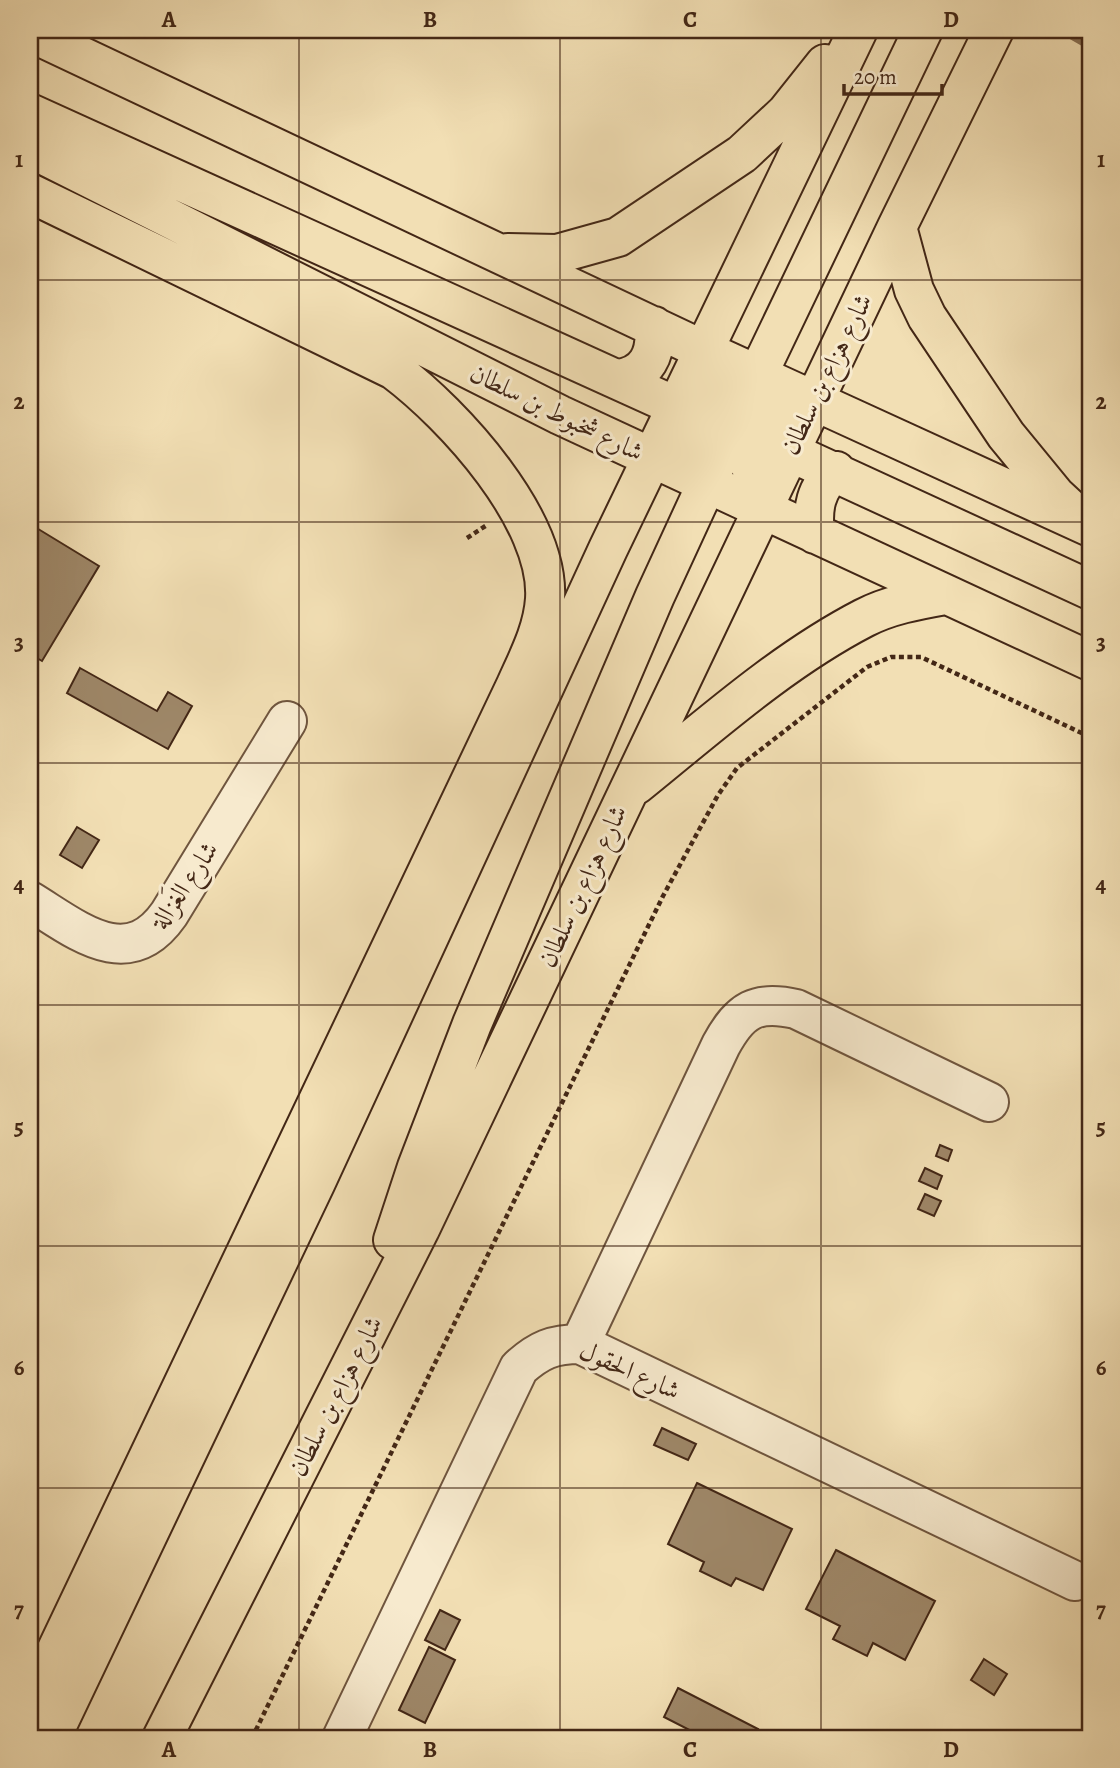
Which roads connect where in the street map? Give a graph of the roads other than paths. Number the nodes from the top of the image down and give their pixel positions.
1 (852, 30) edge
2 (858, 30) edge
3 (922, 31) edge
4 (30, 32) edge
5 (987, 44) edge
6 (30, 113) edge
7 (30, 148) edge
8 (30, 193) edge
9 (897, 227) junction
10 (494, 252) junction
11 (781, 322) junction
12 (654, 326) junction
13 (840, 346) junction
14 (703, 350) junction
15 (758, 374) junction
16 (618, 379) junction
17 (814, 400) junction
18 (676, 407) junction
19 (735, 432) junction
20 (789, 451) junction
21 (652, 458) junction
22 (836, 471) junction
23 (708, 484) junction
24 (627, 509) junction
25 (761, 509) junction
26 (1090, 527) edge
27 (684, 533) junction
28 (815, 534) junction
29 (1078, 585) edge
30 (945, 595) junction
31 (1090, 661) edge
32 (287, 721) dead end
33 (626, 793) junction
34 (30, 901) edge
35 (989, 1102) dead end
36 (383, 1303) junction
37 (580, 1344) junction
38 (1075, 1581) dead end
39 (30, 1706) edge
40 (167, 1735) edge
41 (51, 1738) edge
42 (342, 1738) edge

1 - 10 main road
2 - 14 main road
3 - 11 main road
4 - 10 main road
5 - 9 main road, شارع هزاع بن سلطان
6 - 16 main road
7 - 21 main road, شارع شخبوط بن سلطان
8 - 39 main road
9 - 13 main road, شارع هزاع بن سلطان
9 - 26 main road
10 - 12 main road
11 - 13 main road
11 - 15 main road
12 - 14 main road
12 - 16 main road
13 - 17 main road, شارع هزاع بن سلطان
14 - 15 main road
14 - 18 main road
14 - 19 main road
15 - 17 main road
15 - 19 main road
16 - 18 main road
17 - 19 main road
17 - 20 main road, شارع هزاع بن سلطان
17 - 26 main road
18 - 19 main road
18 - 21 main road
19 - 20 main road
19 - 21 main road
19 - 23 main road
19 - 25 main road
20 - 22 main road
20 - 25 main road, شارع هزاع بن سلطان
21 - 23 main road, شارع شخبوط بن سلطان
21 - 24 main road
22 - 28 main road
22 - 29 main road
23 - 25 main road, شارع شخبوط بن سلطان
23 - 27 main road
24 - 27 main road
24 - 41 main road
25 - 28 main road, شارع شخبوط بن سلطان
25 - 33 main road, شارع هزاع بن سلطان
27 - 36 main road
28 - 30 main road, شارع شخبوط بن سلطان
30 - 31 main road, شارع شخبوط بن سلطان
30 - 33 main road
32 - 34 street, شارع الغَزالة
33 - 36 main road, شارع هزاع بن سلطان
35 - 37 street
36 - 40 main road, شارع هزاع بن سلطان
37 - 38 street, شارع الحقول
37 - 42 street, شارع الحقول

